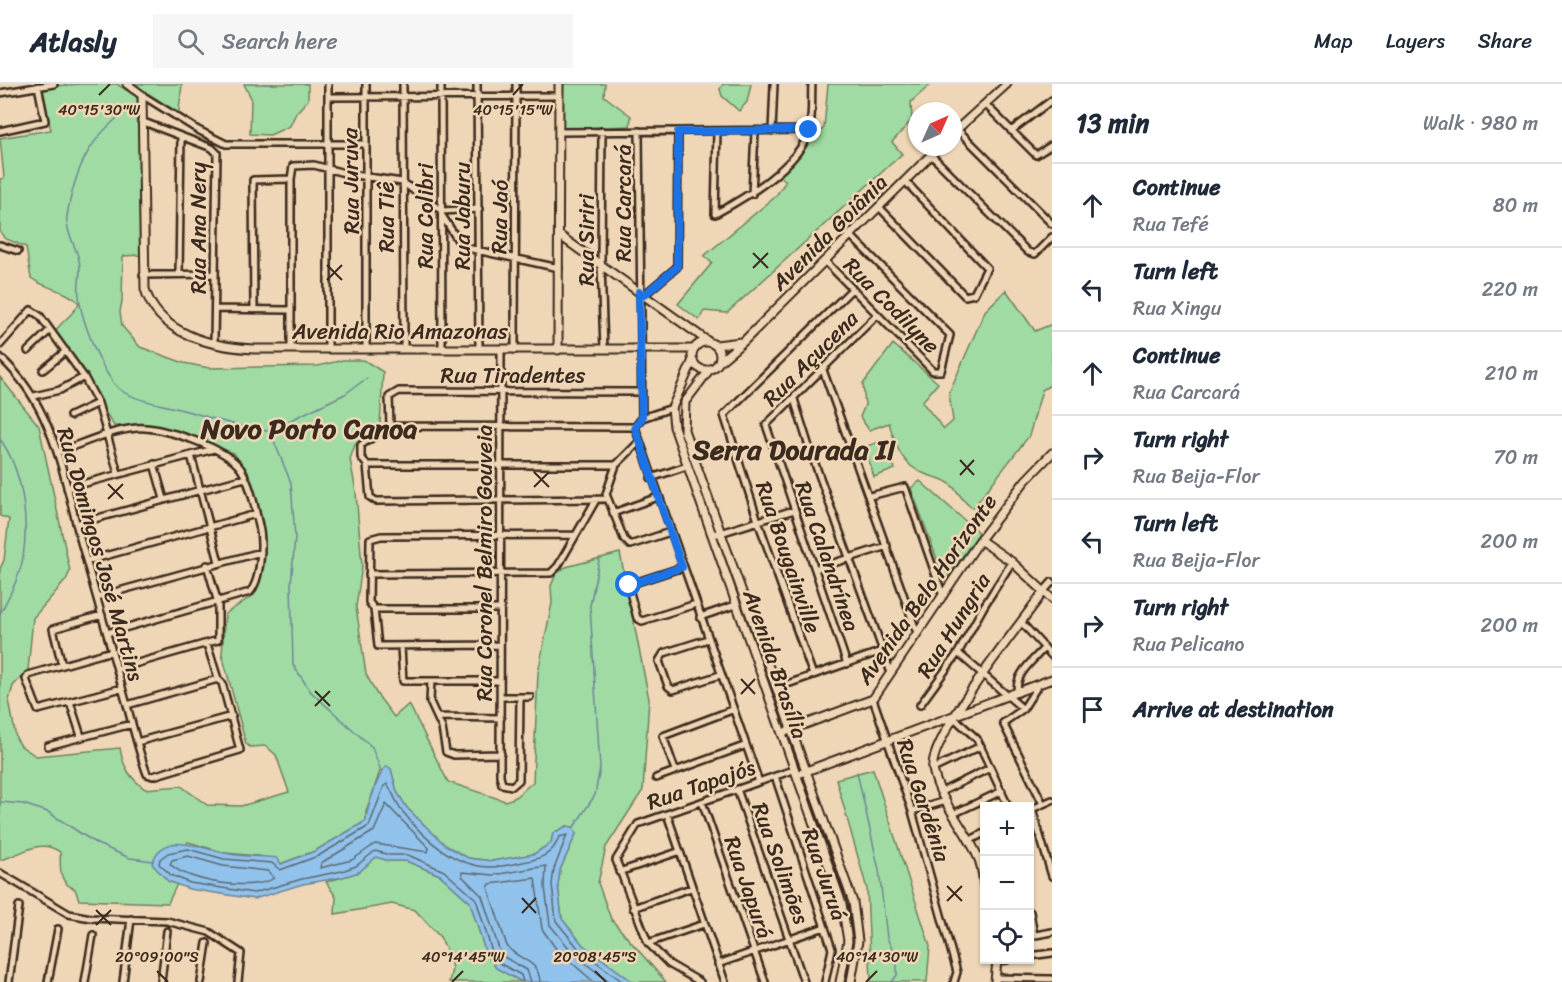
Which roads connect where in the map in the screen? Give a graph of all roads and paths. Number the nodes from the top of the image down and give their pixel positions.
1 (54, 84) edge
2 (128, 84) edge
3 (328, 84) edge
4 (366, 84) edge
5 (403, 84) edge
6 (441, 84) edge
7 (477, 84) edge
8 (516, 84) edge
9 (559, 84) edge
10 (774, 84) edge
11 (812, 84) edge
12 (1007, 84) edge
13 (38, 86) junction
14 (0, 93) edge
15 (142, 95) junction
16 (366, 96) junction
17 (403, 96) junction
18 (441, 96) junction
19 (559, 96) junction
20 (329, 97) junction
21 (477, 97) junction
22 (516, 97) junction
23 (1052, 100) edge
24 (985, 104) junction
25 (141, 122) junction
26 (962, 125) edge
27 (602, 130) junction
28 (809, 130) junction
29 (0, 131) edge
30 (639, 131) junction
31 (717, 131) junction
32 (772, 131) junction
33 (1011, 131) junction
34 (559, 132) junction
35 (678, 132) junction
36 (755, 132) junction
37 (181, 138) junction
38 (962, 138) edge
39 (327, 144) junction
40 (364, 144) junction
41 (1052, 145) edge
42 (930, 156) edge
43 (932, 156) edge
44 (327, 170) junction
45 (366, 178) junction
46 (291, 179) junction
47 (905, 181) junction
48 (402, 182) junction
49 (752, 194) junction
50 (880, 208) junction
51 (479, 209) junction
52 (442, 213) junction
53 (1052, 224) edge
54 (559, 235) junction
55 (851, 236) junction
56 (1052, 237) edge
57 (0, 245) edge
58 (18, 251) dead end
59 (477, 251) junction
60 (515, 258) junction
61 (825, 261) junction
62 (602, 265) junction
63 (559, 268) junction
64 (179, 274) junction
65 (215, 274) junction
66 (142, 275) junction
67 (852, 289) junction
68 (642, 294) junction
69 (215, 309) junction
70 (254, 310) junction
71 (290, 310) junction
72 (877, 315) junction
73 (50, 330) junction
74 (694, 331) junction
75 (744, 341) junction
76 (214, 342) junction
77 (709, 342) junction
78 (0, 345) edge
79 (716, 345) junction
80 (640, 347) junction
81 (694, 348) junction
82 (291, 349) junction
83 (328, 349) junction
84 (366, 349) junction
85 (404, 349) junction
86 (441, 349) junction
87 (479, 349) junction
88 (604, 349) junction
89 (501, 350) junction
90 (515, 350) junction
91 (558, 350) junction
92 (28, 351) dead end
93 (66, 351) junction
94 (0, 357) edge
95 (693, 360) junction
96 (719, 362) junction
97 (710, 369) junction
98 (43, 370) dead end
99 (823, 370) junction
100 (84, 377) junction
101 (501, 392) junction
102 (641, 392) junction
103 (34, 396) junction
104 (794, 399) junction
105 (98, 403) junction
106 (672, 408) junction
107 (70, 416) dead end
108 (642, 418) junction
109 (766, 425) joint
110 (390, 426) junction
111 (635, 427) junction
112 (501, 428) junction
113 (109, 435) junction
114 (639, 442) junction
115 (215, 449) junction
116 (57, 452) junction
117 (1052, 453) edge
118 (191, 454) junction
119 (154, 464) junction
120 (500, 464) junction
121 (367, 465) junction
122 (616, 465) junction
123 (687, 465) junction
124 (118, 473) junction
125 (245, 478) junction
126 (651, 478) junction
127 (67, 488) junction
128 (201, 490) junction
129 (870, 496) junction
130 (657, 497) junction
131 (165, 499) junction
132 (606, 499) junction
133 (596, 500) junction
134 (500, 501) junction
135 (794, 510) junction
136 (613, 513) junction
137 (256, 514) junction
138 (758, 521) junction
139 (76, 524) junction
140 (210, 526) junction
141 (670, 532) junction
142 (710, 532) junction
143 (720, 533) junction
144 (574, 536) junction
145 (500, 537) junction
146 (980, 540) junction
147 (887, 546) junction
148 (261, 552) junction
149 (849, 557) junction
150 (87, 561) junction
151 (219, 562) junction
152 (1012, 562) junction
153 (207, 566) junction
154 (682, 567) junction
155 (815, 569) junction
156 (501, 573) junction
157 (369, 574) junction
158 (726, 575) junction
159 (738, 581) junction
160 (1052, 582) edge
161 (1044, 591) junction
162 (943, 596) junction
163 (96, 597) junction
164 (1052, 599) edge
165 (218, 603) junction
166 (696, 604) junction
167 (735, 605) junction
168 (374, 609) junction
169 (501, 609) junction
170 (102, 615) junction
171 (700, 617) junction
172 (1022, 623) junction
173 (107, 633) junction
174 (917, 633) junction
175 (747, 637) junction
176 (708, 639) junction
177 (207, 644) junction
178 (760, 644) junction
179 (500, 645) junction
180 (401, 646) junction
181 (1044, 648) junction
182 (753, 650) junction
183 (112, 651) junction
184 (882, 651) junction
185 (958, 653) junction
186 (764, 654) junction
187 (1052, 656) edge
188 (847, 664) junction
189 (62, 665) junction
190 (117, 669) junction
191 (891, 673) junction
192 (720, 675) junction
193 (813, 675) junction
194 (984, 675) junction
195 (1052, 679) edge
196 (220, 681) junction
197 (431, 681) junction
198 (500, 681) junction
199 (1039, 684) junction
200 (122, 688) junction
201 (776, 688) junction
202 (1018, 693) junction
203 (1008, 696) junction
204 (501, 697) junction
205 (520, 697) junction
206 (530, 697) dead end
207 (873, 699) junction
208 (70, 702) junction
209 (127, 705) junction
210 (921, 705) dead end
211 (1023, 708) junction
212 (732, 710) junction
213 (232, 716) junction
214 (952, 716) junction
215 (437, 717) junction
216 (501, 718) junction
217 (132, 724) junction
218 (790, 729) junction
219 (81, 736) junction
220 (783, 738) junction
221 (888, 741) junction
222 (137, 742) junction
223 (48, 746) dead end
224 (744, 746) junction
225 (981, 746) junction
226 (501, 754) junction
227 (990, 768) junction
228 (933, 769) junction
229 (675, 770) junction
230 (793, 770) junction
231 (806, 772) junction
232 (775, 776) junction
233 (656, 778) dead end
234 (759, 782) junction
235 (737, 789) junction
236 (1002, 791) junction
237 (941, 792) junction
238 (1052, 800) edge
239 (946, 801) junction
240 (702, 802) junction
241 (1006, 802) edge
242 (1043, 804) junction
243 (1034, 808) edge
244 (912, 811) junction
245 (667, 814) junction
246 (953, 814) junction
247 (1034, 819) edge
248 (980, 834) edge
249 (969, 841) junction
250 (678, 852) junction
251 (980, 868) edge
252 (1051, 868) edge
253 (620, 872) junction
254 (0, 873) edge
255 (1052, 876) edge
256 (690, 888) junction
257 (19, 906) dead end
258 (633, 908) junction
259 (131, 919) junction
260 (704, 924) junction
261 (825, 927) junction
262 (58, 928) dead end
263 (167, 932) dead end
264 (1052, 932) edge
265 (93, 935) dead end
266 (1034, 935) edge
267 (790, 939) junction
268 (207, 943) dead end
269 (648, 943) junction
270 (754, 952) junction
271 (1052, 953) edge
272 (1034, 955) edge
273 (718, 964) junction
274 (997, 964) edge
275 (1052, 979) edge
276 (996, 980) edge
277 (9, 982) edge
278 (48, 982) edge
279 (85, 982) edge
280 (123, 982) edge
281 (161, 982) edge
282 (201, 982) edge
283 (238, 982) edge
284 (700, 982) edge
285 (725, 982) edge
286 (765, 982) edge
287 (804, 982) edge
288 (825, 982) edge
289 (840, 982) edge
290 (851, 982) edge
291 (954, 982) edge

1 - 13 street
2 - 15 street, Rua Ana Nery
3 - 20 street
4 - 16 street, Rua Juruva
5 - 17 street, Rua Tiê
6 - 18 street, Rua Colibri
7 - 21 street, Rua Jaburu
8 - 22 street, Rua Jaó
9 - 19 street
10 - 32 street
11 - 28 street
12 - 24 street
13 - 14 street
13 - 29 street
15 - 25 street, Avenida Rio Amazonas
15 - 39 street, Rua Ana Nery
16 - 17 street
16 - 20 street
16 - 40 street, Rua Juruva
17 - 18 street
17 - 48 street, Rua Tiê
18 - 21 street
18 - 52 street, Rua Colibri
19 - 22 street
19 - 34 street
20 - 39 street
21 - 22 street
21 - 51 street, Rua Jaburu
22 - 60 street, Rua Jaó
23 - 33 street
24 - 26 street
24 - 33 street
25 - 37 street
25 - 66 street, Avenida Rio Amazonas
27 - 30 street
27 - 34 street
27 - 62 street, Rua Siriri
28 - 32 street
28 - 49 street
30 - 35 street
30 - 68 street, Rua Carcará
31 - 35 street
31 - 36 street
31 - 49 street
32 - 36 street
33 - 41 street
34 - 54 street
35 - 68 street
36 - 49 street
37 - 64 street
37 - 65 street, Rua Ana Nery
38 - 53 street
39 - 40 street
39 - 44 street
40 - 45 street, Rua Juruva
42 - 47 street, Avenida Goiânia
43 - 56 street
44 - 45 street
44 - 46 street
44 - 83 street
45 - 48 street
45 - 84 street, Rua Juruva
46 - 70 street
46 - 71 street
47 - 50 street, Avenida Goiânia
47 - 50 street
48 - 52 street
48 - 85 street, Rua Tiê
50 - 55 street, Avenida Goiânia
51 - 52 street
51 - 59 street, Rua Jaburu
52 - 59 street
52 - 86 street, Rua Colibri
54 - 62 street
54 - 63 street
55 - 61 street, Avenida Goiânia
55 - 72 street, Rua Codilyne
57 - 58 street
59 - 60 street
59 - 87 street, Rua Jaburu
60 - 63 street
60 - 90 street, Rua Jaó
61 - 67 street, Rua Codilyne
61 - 75 street, Avenida Goiânia
62 - 68 street
62 - 88 street, Rua Siriri
63 - 91 street
64 - 65 street
64 - 66 street
65 - 69 street, Rua Ana Nery
66 - 76 street, Avenida Rio Amazonas
67 - 72 street, Rua Codilyne
67 - 138 street, Rua Bougainville
68 - 74 street
68 - 80 street, Rua Carcará
69 - 70 street
69 - 76 street, Rua Ana Nery
70 - 71 street
71 - 82 street
72 - 99 street, Rua Açucena
73 - 78 street
73 - 92 street
73 - 93 street
74 - 77 street
74 - 81 street
75 - 79 street
75 - 96 street, Avenida Goiânia
76 - 82 street, Avenida Rio Amazonas
77 - 79 street
77 - 81 street
79 - 96 street
80 - 81 street, Avenida Rio Amazonas
80 - 88 street, Avenida Rio Amazonas
80 - 102 street, Rua Carcará
81 - 95 street
82 - 83 street, Avenida Rio Amazonas
83 - 84 street, Avenida Rio Amazonas
84 - 85 street, Avenida Rio Amazonas
85 - 86 street, Avenida Rio Amazonas
86 - 87 street, Avenida Rio Amazonas
87 - 89 street, Avenida Rio Amazonas
88 - 91 street, Avenida Rio Amazonas
89 - 90 street, Avenida Rio Amazonas
89 - 101 street, Rua Coronel Belmiro Gouveia
90 - 91 street, Avenida Rio Amazonas
93 - 98 street
93 - 100 street
94 - 103 street, Rua Domingos José Martins
95 - 97 street
95 - 106 street
96 - 97 street
97 - 143 street, Avenida Brasília
99 - 104 street, Rua Açucena
99 - 129 street
100 - 103 street
100 - 105 street
101 - 102 street, Rua Tiradentes
101 - 110 street, Rua Tiradentes
101 - 112 street, Rua Coronel Belmiro Gouveia
102 - 108 street, Rua Carcará
103 - 116 street, Rua Domingos José Martins
104 - 109 street, Rua Açucena
104 - 149 street
105 - 107 street
105 - 113 street
106 - 108 street
106 - 123 street, Avenida Brasília
108 - 111 street
109 - 135 street, Rua Calandrínea
110 - 112 street
110 - 121 street
111 - 112 street
111 - 114 street
112 - 120 street, Rua Coronel Belmiro Gouveia
113 - 115 street
113 - 116 street
113 - 124 street
114 - 122 street
114 - 126 street
115 - 118 street
115 - 125 street
116 - 127 street, Rua Domingos José Martins
117 - 146 street, Avenida Belo Horizonte
118 - 119 street
118 - 128 street
119 - 124 street
119 - 131 street
120 - 121 street
120 - 122 street
120 - 134 street, Rua Coronel Belmiro Gouveia
121 - 134 street
122 - 132 street
123 - 126 street
123 - 142 street, Avenida Brasília
124 - 127 street
125 - 128 street
125 - 137 street
126 - 130 street
127 - 139 street, Rua Domingos José Martins
128 - 131 street
128 - 140 street
129 - 147 street
129 - 162 street
130 - 136 street
130 - 141 street
131 - 139 street
132 - 133 street
132 - 136 street
133 - 134 street
133 - 144 street
134 - 145 street, Rua Coronel Belmiro Gouveia
135 - 138 street
135 - 155 street, Rua Calandrínea
136 - 141 street
137 - 140 street
137 - 148 street
138 - 143 street
138 - 193 street, Rua Bougainville
139 - 150 street, Rua Domingos José Martins
140 - 150 street
140 - 151 street
141 - 154 street
142 - 143 street
142 - 158 street, Avenida Brasília
143 - 159 street, Avenida Brasília
144 - 145 street
144 - 156 street
145 - 156 street, Rua Coronel Belmiro Gouveia
145 - 157 street
146 - 152 street
146 - 162 street, Avenida Belo Horizonte
147 - 149 street
147 - 174 street
148 - 151 street
148 - 165 street
149 - 155 street
149 - 184 street
150 - 163 street, Rua Domingos José Martins
151 - 153 street
152 - 161 street
152 - 185 street, Rua Hungria
153 - 163 street
153 - 165 street
154 - 166 street
154 - 166 street
155 - 188 street, Rua Calandrínea
156 - 157 street
156 - 169 street, Rua Coronel Belmiro Gouveia
157 - 168 street
158 - 159 street
158 - 167 street, Avenida Brasília
159 - 178 street, Avenida Brasília
160 - 161 street
161 - 164 street
161 - 172 street
162 - 174 street, Avenida Belo Horizonte
163 - 170 street, Rua Domingos José Martins
165 - 173 street
165 - 177 street
166 - 171 street
167 - 171 street
167 - 175 street, Avenida Brasília
168 - 169 street
168 - 180 street
169 - 179 street, Rua Coronel Belmiro Gouveia
170 - 173 street, Rua Domingos José Martins
170 - 189 street
171 - 176 street
172 - 181 street
172 - 194 street
173 - 183 street, Rua Domingos José Martins
174 - 191 street, Avenida Belo Horizonte
175 - 178 street
175 - 182 street, Avenida Brasília
176 - 192 street
176 - 192 street
177 - 190 street
177 - 196 street
178 - 186 street, Avenida Brasília
179 - 180 street
179 - 198 street, Rua Coronel Belmiro Gouveia
180 - 197 street
181 - 187 street
181 - 202 street
182 - 186 street
182 - 220 street, Avenida Brasília
183 - 189 street
183 - 190 street, Rua Domingos José Martins
184 - 188 street
184 - 191 street
185 - 194 street
185 - 210 street, Rua Hungria
186 - 201 street, Avenida Brasília
188 - 193 street
189 - 208 street
190 - 200 street, Rua Domingos José Martins
191 - 207 street, Avenida Belo Horizonte
192 - 212 street
193 - 201 street
194 - 203 street
194 - 214 street
195 - 199 street
196 - 209 street
196 - 213 street
197 - 198 street
197 - 215 street
198 - 204 street, Rua Coronel Belmiro Gouveia
199 - 202 street
199 - 211 street
200 - 208 street
200 - 209 street, Rua Domingos José Martins
201 - 218 street, Avenida Brasília
202 - 203 street
203 - 211 street
203 - 214 street
204 - 205 street
204 - 216 street, Rua Coronel Belmiro Gouveia
205 - 206 street
205 - 226 street, Rua Coronel Belmiro Gouveia
207 - 218 street, Avenida Belo Horizonte
207 - 221 street, Rua Gardênia
208 - 219 street
209 - 217 street, Rua Domingos José Martins
211 - 242 street
212 - 224 street
212 - 229 street
213 - 222 street
213 - 222 street, Rua Domingos José Martins
214 - 221 street
214 - 225 street
214 - 228 street
215 - 216 street
215 - 226 street
216 - 226 street, Rua Coronel Belmiro Gouveia
217 - 219 street
217 - 222 street, Rua Domingos José Martins
218 - 220 street
218 - 231 street, Avenida Brasília
219 - 223 street
220 - 230 street, Avenida Brasília
221 - 231 street
221 - 244 street, Rua Gardênia
224 - 229 street
224 - 234 street
225 - 227 street
225 - 228 street
227 - 236 street
227 - 237 street
228 - 237 street
229 - 233 street
230 - 231 street
230 - 232 street, Rua Tapajós
230 - 289 street, Avenida Brasília
231 - 290 street, Avenida Brasília
232 - 234 street, Rua Tapajós
232 - 261 street, Rua Juruá
234 - 235 street, Rua Tapajós
235 - 240 street, Rua Tapajós
235 - 267 street, Rua Solimões
236 - 241 street
236 - 246 street
237 - 239 street
238 - 242 street
239 - 244 street
239 - 246 street
240 - 245 street, Rua Tapajós
240 - 270 street, Rua Japurá
242 - 243 street
244 - 291 street, Rua Gardênia
245 - 250 street
245 - 253 street, Rua Tapajós
246 - 249 street
247 - 252 street
248 - 249 street
249 - 251 street
250 - 253 street
250 - 256 street
252 - 255 street
253 - 258 street
254 - 259 street
256 - 258 street
256 - 260 street
257 - 277 street
258 - 269 street
259 - 280 street
259 - 283 street
260 - 269 street
260 - 273 street
261 - 267 street
261 - 288 street, Rua Juruá
262 - 278 street
263 - 281 street
264 - 266 street
265 - 279 street
267 - 270 street
267 - 287 street, Rua Solimões
268 - 282 street
269 - 284 street
270 - 273 street
270 - 286 street, Rua Japurá
271 - 272 street
273 - 285 street
274 - 276 street
275 - 276 street

